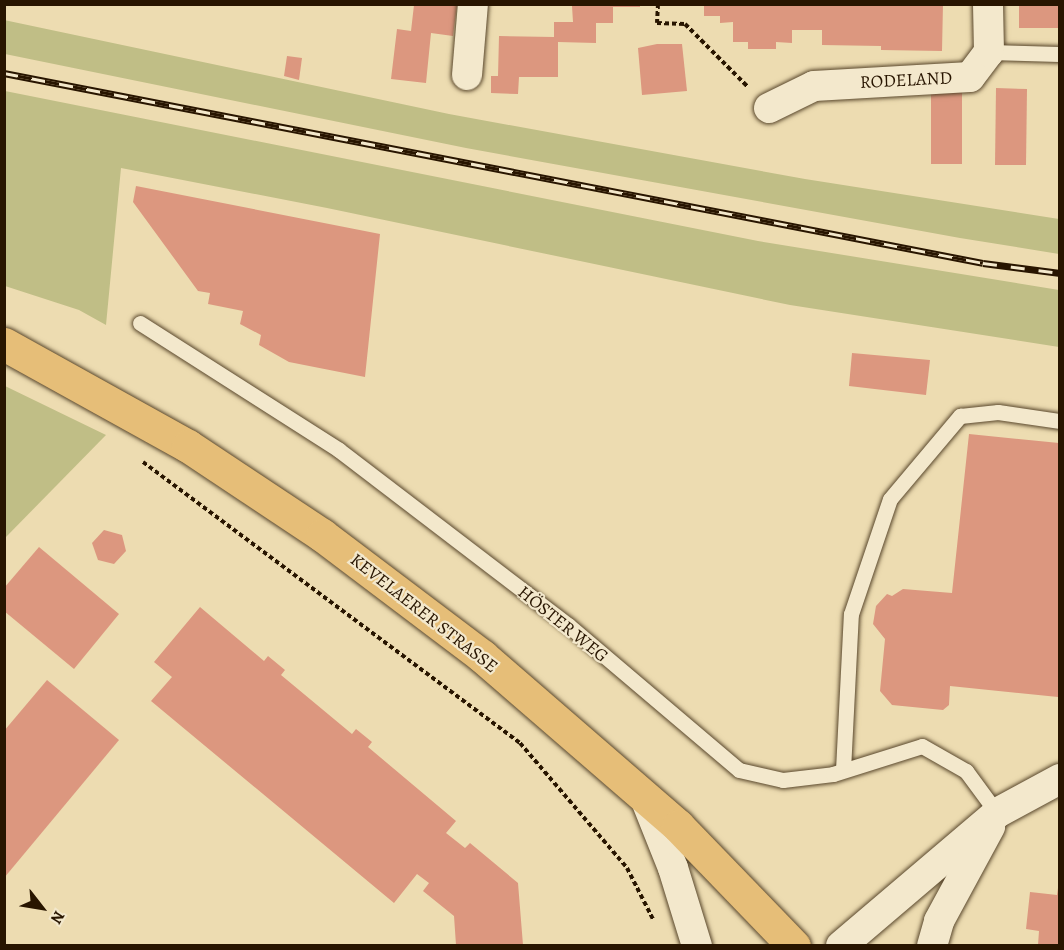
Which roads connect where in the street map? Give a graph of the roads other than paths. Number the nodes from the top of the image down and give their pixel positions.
1 (473, 4) edge
2 (988, 4) edge
3 (989, 52) junction
4 (1059, 54) edge
5 (467, 75) dead end
6 (769, 108) road end
7 (140, 322) dead end
8 (4, 344) edge
9 (1059, 421) edge
10 (843, 770) junction
11 (1059, 779) edge
12 (645, 798) junction
13 (997, 813) junction
14 (697, 945) edge
15 (794, 945) edge
16 (841, 945) edge
17 (932, 945) edge

1 - 5 street
2 - 3 street
3 - 4 lane
3 - 6 street, RODELAND
7 - 10 lane, HÖSTER WEG
8 - 12 main road, KEVELAERER STRASSE
9 - 10 lane
10 - 13 lane, HÖSTER WEG
11 - 13 street
12 - 14 street
12 - 15 main road, KEVELAERER STRASSE
13 - 16 street
13 - 17 street

